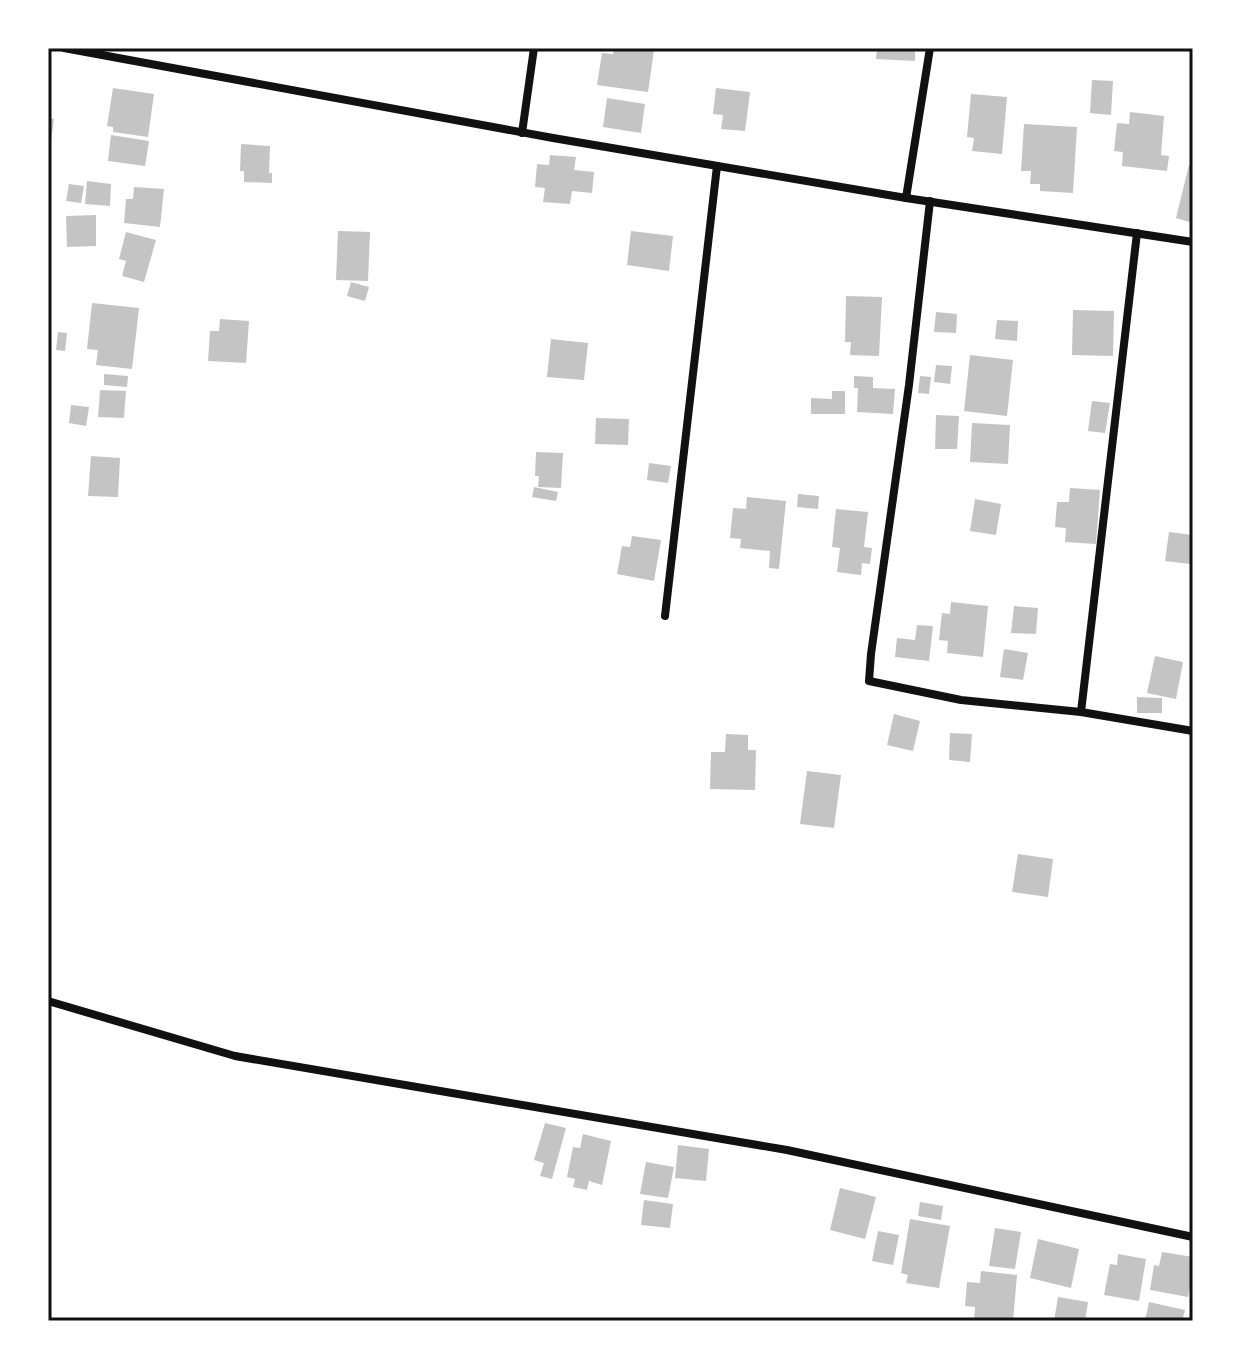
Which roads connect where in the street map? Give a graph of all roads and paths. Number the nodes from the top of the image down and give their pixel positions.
1 (64, 48) edge
2 (534, 48) edge
3 (930, 48) edge
4 (522, 133) junction
5 (717, 166) junction
6 (906, 198) junction
7 (930, 201) junction
8 (1137, 233) junction
9 (1193, 242) edge
10 (665, 616) dead end
11 (1081, 712) junction
12 (1193, 731) edge
13 (48, 1001) edge
14 (1193, 1237) edge

1 - 4 street
2 - 4 street
3 - 6 street
4 - 5 street
5 - 6 street
5 - 10 street
6 - 7 street
7 - 8 street
7 - 11 street
8 - 9 street
8 - 11 street
11 - 12 street
13 - 14 street

